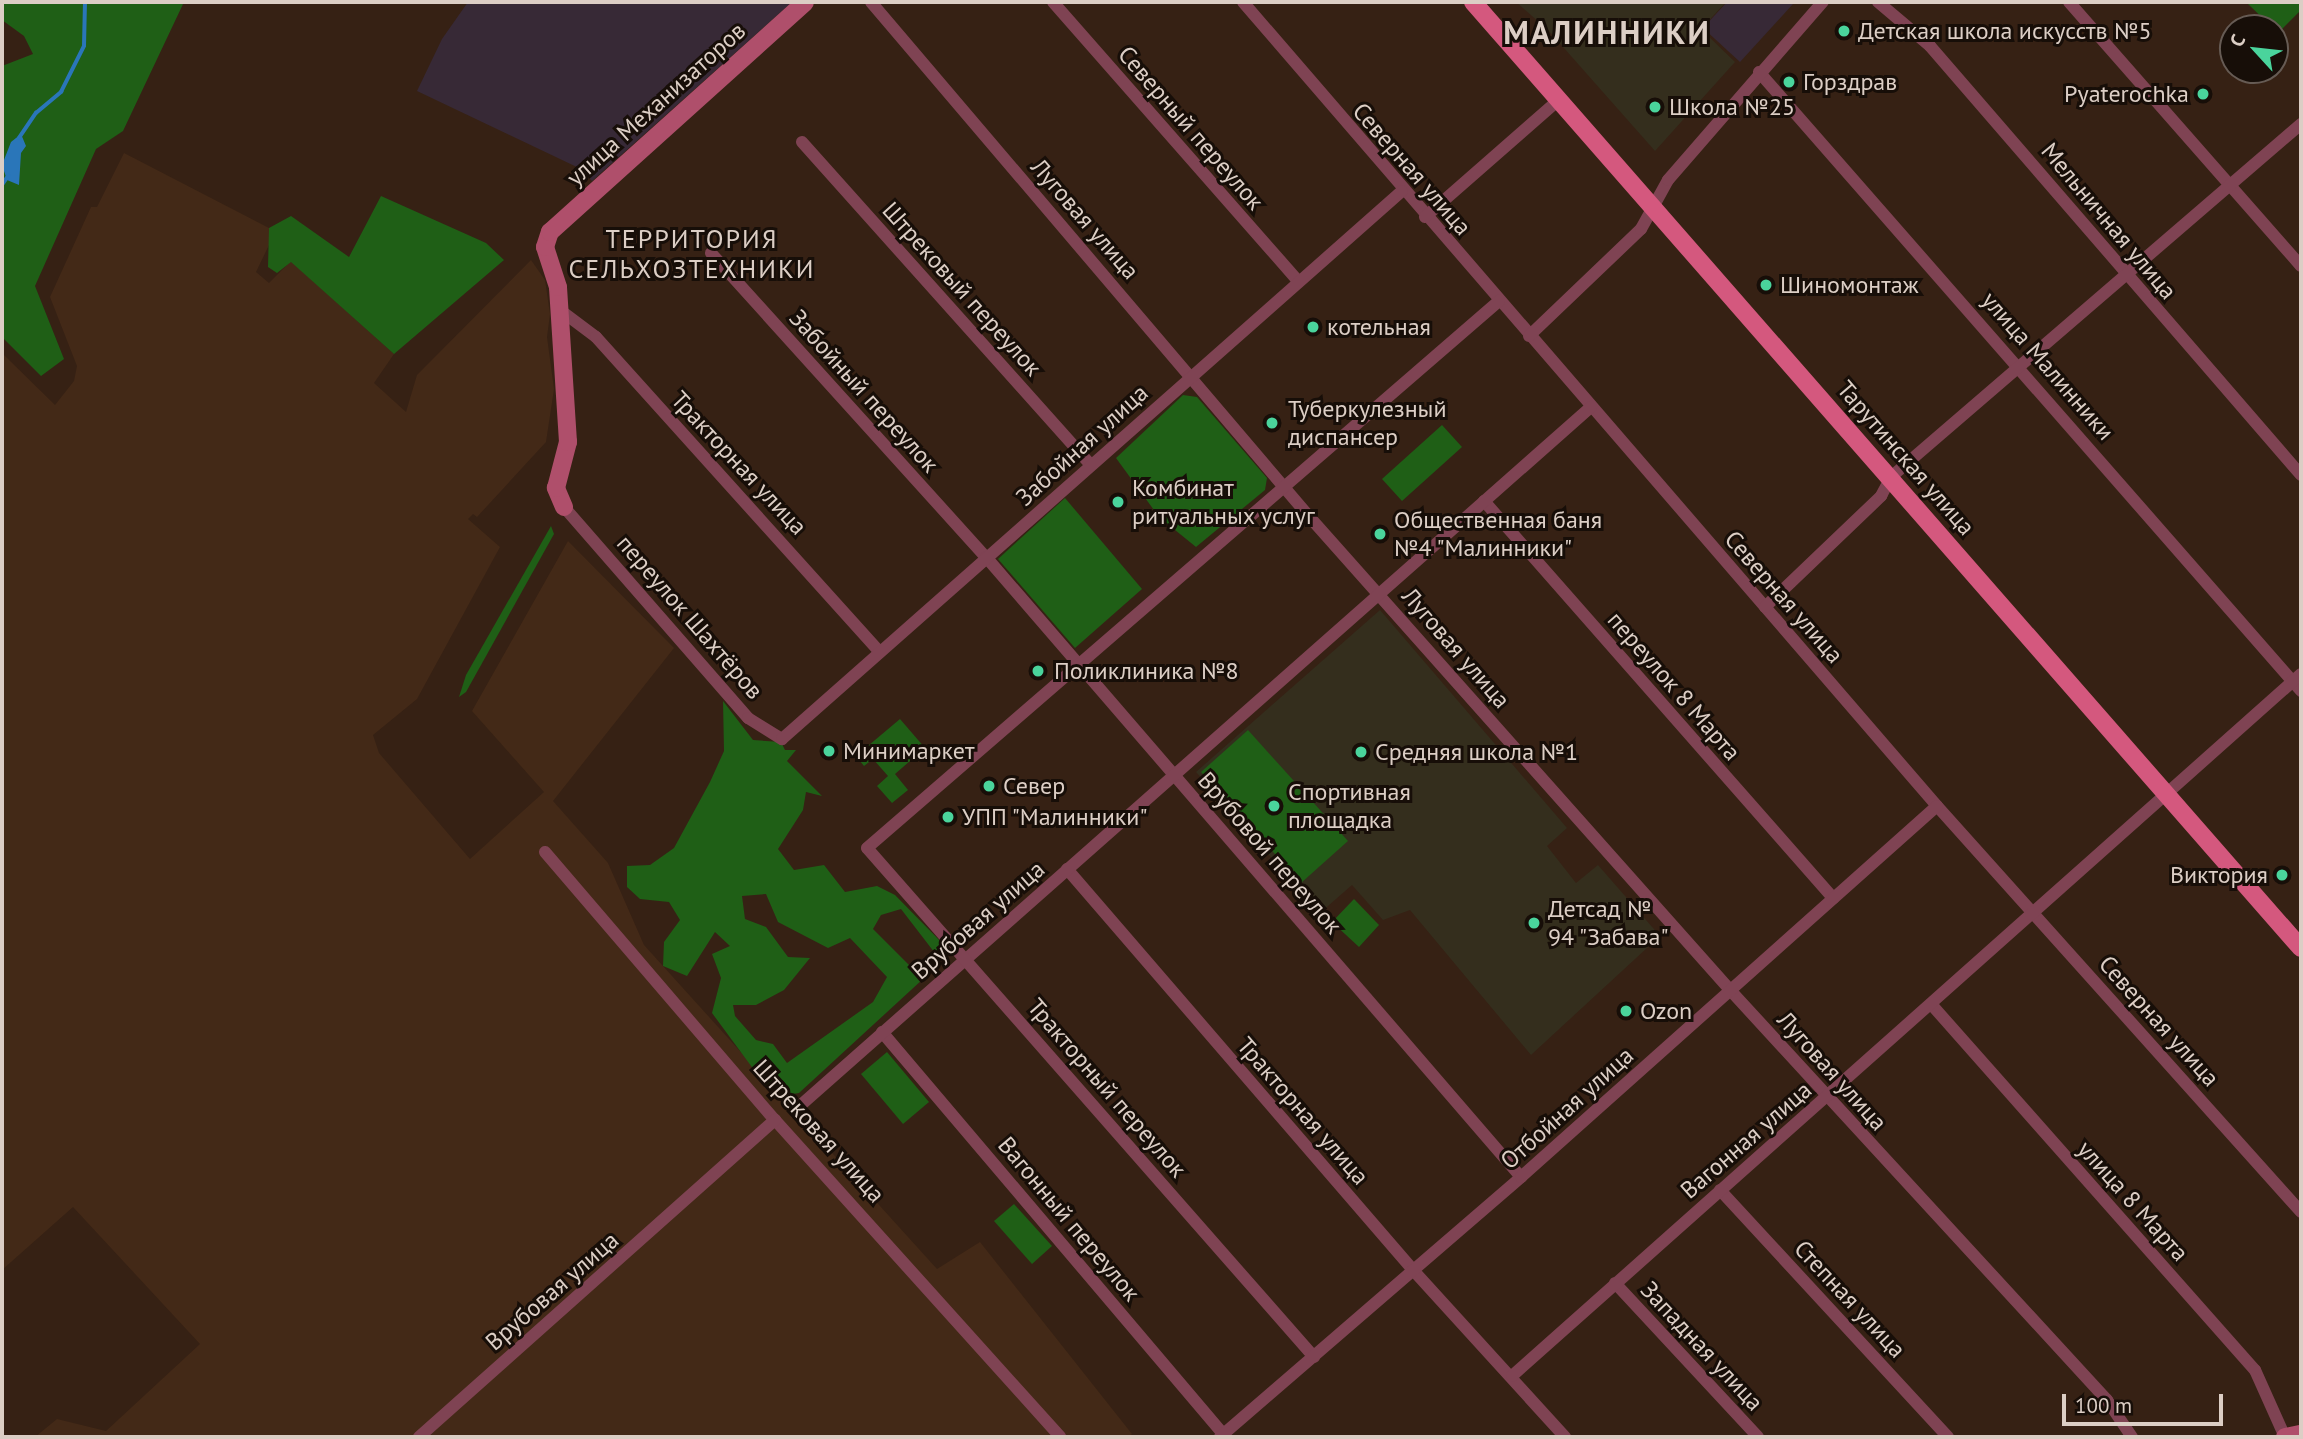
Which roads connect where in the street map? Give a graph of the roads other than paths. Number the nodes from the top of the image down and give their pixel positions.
1 (805, 2) edge
2 (871, 2) edge
3 (1053, 2) edge
4 (1243, 2) edge
5 (1473, 2) edge
6 (1823, 2) edge
7 (1878, 2) edge
8 (2069, 2) edge
9 (1759, 72) junction
10 (1560, 99) junction
11 (2301, 124) edge
12 (802, 142) dead end
13 (2230, 185) junction
14 (1402, 191) junction
15 (1652, 206) junction
16 (1425, 218) junction
17 (711, 253) dead end
18 (2301, 266) edge
19 (2127, 276) junction
20 (1298, 281) junction
21 (1499, 300) junction
22 (560, 310) junction
23 (1529, 336) junction
24 (2022, 367) junction
25 (1192, 375) junction
26 (1591, 407) junction
27 (1091, 465) junction
28 (2301, 475) edge
29 (1891, 477) junction
30 (1284, 486) junction
31 (1484, 501) junction
32 (564, 507) joint
33 (986, 557) junction
34 (1379, 593) junction
35 (1765, 607) junction
36 (880, 652) junction
37 (1079, 664) junction
38 (2298, 682) edge
39 (792, 733) joint
40 (1174, 774) junction
41 (2166, 796) junction
42 (1937, 806) junction
43 (545, 852) dead end
44 (1067, 869) junction
45 (1833, 898) junction
46 (2034, 912) junction
47 (2301, 948) edge
48 (966, 959) junction
49 (1731, 991) junction
50 (1931, 1004) junction
51 (882, 1032) junction
52 (1827, 1097) junction
53 (802, 1104) dead end
54 (775, 1120) junction
55 (1521, 1177) junction
56 (1720, 1190) junction
57 (2301, 1212) edge
58 (1413, 1270) junction
59 (1615, 1283) junction
60 (1314, 1357) junction
61 (1512, 1376) junction
62 (2301, 1434) edge
63 (1222, 1436) edge
64 (419, 1437) edge
65 (1060, 1437) edge
66 (1565, 1437) edge
67 (1758, 1437) edge
68 (1948, 1437) edge
69 (2132, 1437) edge
70 (2285, 1437) edge

1 - 22 street, улица Механизаторов
2 - 25 street, Луговая улица
3 - 20 street, Северный переулок
4 - 14 street, Северная улица
5 - 10 main road, Тарутинская улица
6 - 9 street
7 - 19 street, Мельничная улица
8 - 13 street
9 - 15 street
9 - 24 street, улица Малинники
10 - 15 main road, Тарутинская улица
10 - 16 street
11 - 13 street
12 - 27 street, Штрековый переулок
13 - 18 street
13 - 19 street
14 - 16 street, Северная улица
14 - 20 street, Забойная улица
15 - 23 street
15 - 29 main road, Тарутинская улица
16 - 21 street, Северная улица
17 - 33 street, Забойный переулок
19 - 24 street
19 - 28 street, Мельничная улица
20 - 25 street, Забойная улица
21 - 23 street, Северная улица
21 - 30 street
22 - 32 street
22 - 36 street, Тракторная улица
23 - 26 street, Северная улица
24 - 29 street
24 - 38 street, улица Малинники
25 - 27 street, Забойная улица
25 - 30 street, Луговая улица
26 - 31 street, Врубовая улица
26 - 35 street, Северная улица
27 - 33 street, Забойная улица
29 - 35 street
29 - 41 main road, Тарутинская улица
30 - 34 street, Луговая улица
30 - 37 street
31 - 34 street, Врубовая улица
31 - 45 street, переулок 8 Марта
32 - 39 street, переулок Шахтёров
33 - 36 street, Забойная улица
33 - 37 street, Врубовой переулок
34 - 40 street, Врубовая улица
34 - 49 street, Луговая улица
35 - 42 street, Северная улица
36 - 39 street, Забойная улица
37 - 40 street, Врубовой переулок
37 - 48 street, Тракторный переулок
38 - 41 street, Вагонная улица
40 - 44 street, Врубовая улица
40 - 55 street, Врубовой переулок
41 - 46 street, Вагонная улица
41 - 47 main road, Тарутинская улица
42 - 45 street, Отбойная улица
42 - 46 street, Северная улица
43 - 54 street, Штрековая улица
44 - 48 street, Врубовая улица
44 - 58 street, Тракторная улица
45 - 49 street, Отбойная улица
46 - 50 street, Вагонная улица
46 - 57 street, Северная улица
48 - 51 street, Врубовая улица
48 - 60 street, Тракторный переулок
49 - 52 street, Луговая улица
49 - 55 street, Отбойная улица
50 - 52 street, Вагонная улица
50 - 70 street, улица 8 Марта
51 - 53 street, Врубовая улица
51 - 63 street, Вагонный переулок
52 - 56 street, Вагонная улица
52 - 69 street, Луговая улица
54 - 64 street, Врубовая улица
54 - 65 street, Штрековая улица
55 - 58 street, Отбойная улица
56 - 59 street, Вагонная улица
56 - 68 street, Степная улица
58 - 60 street, Отбойная улица
58 - 61 street, Тракторная улица
59 - 61 street, Вагонная улица
59 - 67 street, Западная улица
60 - 63 street, Отбойная улица
61 - 66 street, Тракторная улица
62 - 70 street

